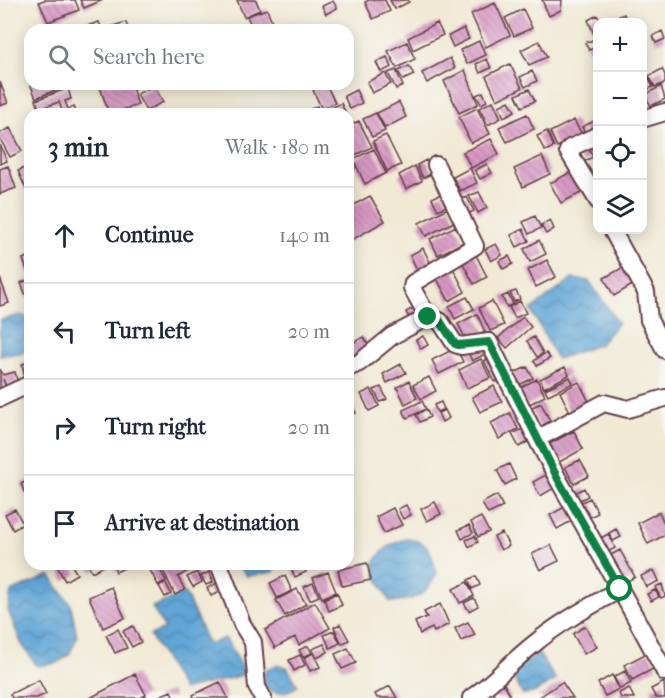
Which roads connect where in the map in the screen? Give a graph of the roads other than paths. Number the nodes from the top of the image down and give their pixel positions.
1 (665, 112) edge
2 (647, 117) edge
3 (593, 137) edge
4 (436, 165) dead end
5 (593, 194) edge
6 (614, 234) edge
7 (428, 317) junction
8 (665, 350) edge
9 (354, 366) edge
10 (24, 387) edge
11 (0, 398) edge
12 (665, 398) edge
13 (537, 439) junction
14 (221, 570) edge
15 (620, 589) junction
16 (665, 672) edge
17 (263, 698) edge
18 (471, 698) edge

1 - 2 street
3 - 5 street
4 - 7 street
6 - 8 street
7 - 9 street
7 - 13 street
10 - 11 street
12 - 13 street
13 - 15 street
14 - 17 street
15 - 16 street
15 - 18 street

